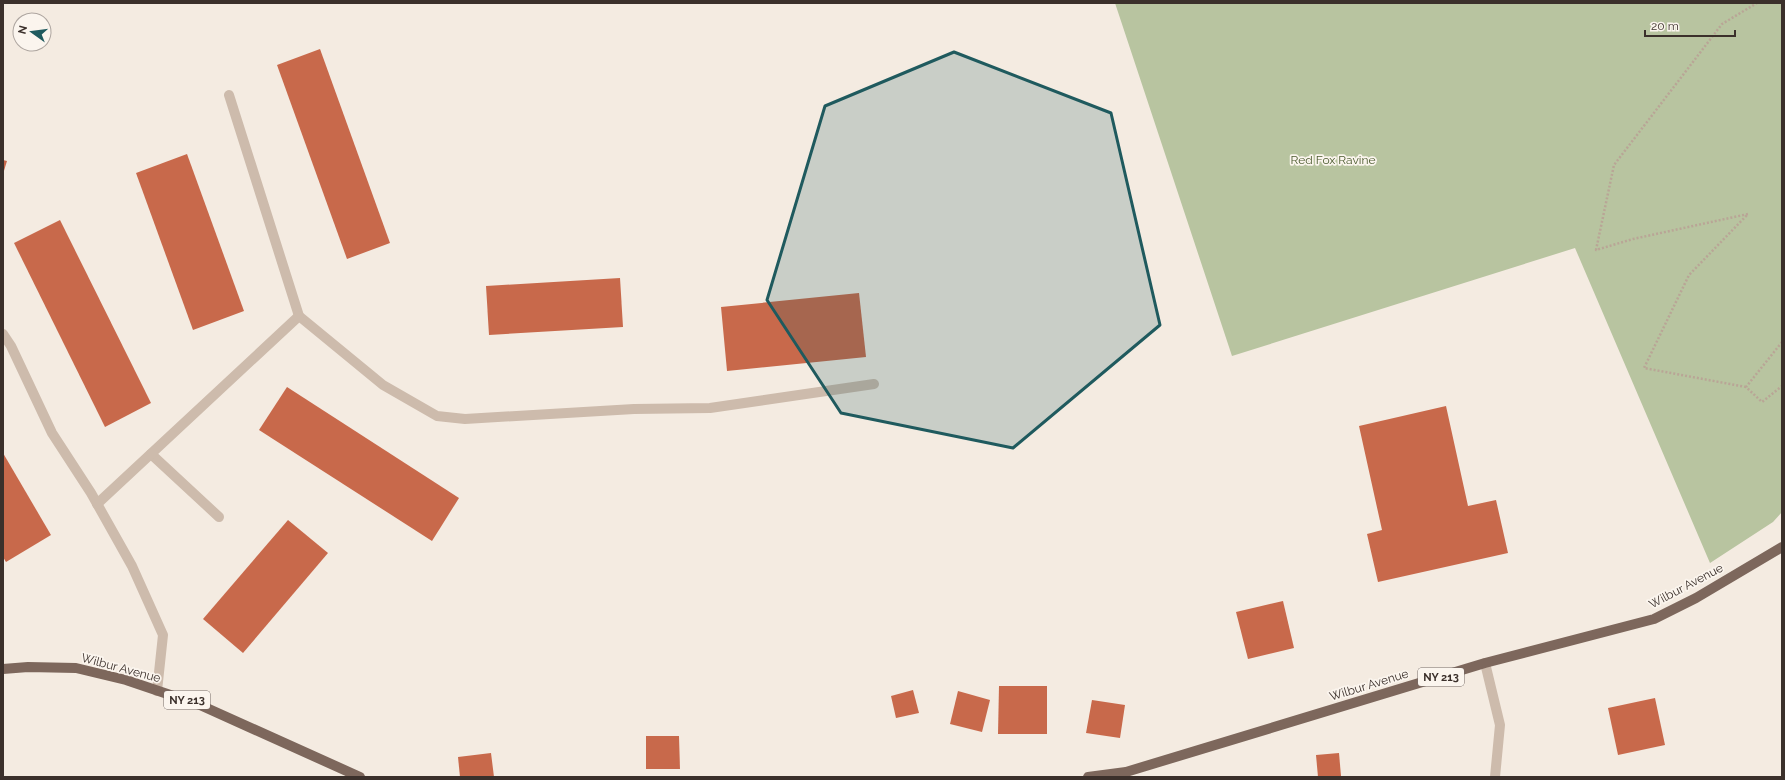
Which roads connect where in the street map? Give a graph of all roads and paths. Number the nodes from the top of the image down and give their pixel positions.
1 (1757, 3) edge
2 (229, 95) dead end
3 (299, 316) junction
4 (3, 334) edge
5 (1782, 342) edge
6 (874, 384) dead end
7 (1782, 386) edge
8 (1746, 387) junction
9 (151, 454) junction
10 (97, 504) junction
11 (219, 517) dead end
12 (1782, 547) edge
13 (1485, 663) junction
14 (3, 669) edge
15 (157, 691) junction
16 (360, 777) edge
17 (1088, 777) edge
18 (1495, 777) edge

1 - 8 path
2 - 3 street
3 - 6 street
3 - 9 street
4 - 10 street
5 - 8 path
7 - 8 path
9 - 10 street
9 - 11 street
10 - 15 street
12 - 13 main road, Wilbur Avenue / NY 213
13 - 17 main road, Wilbur Avenue / NY 213
13 - 18 street
14 - 15 main road, Wilbur Avenue / NY 213
15 - 16 main road, Wilbur Avenue / NY 213

